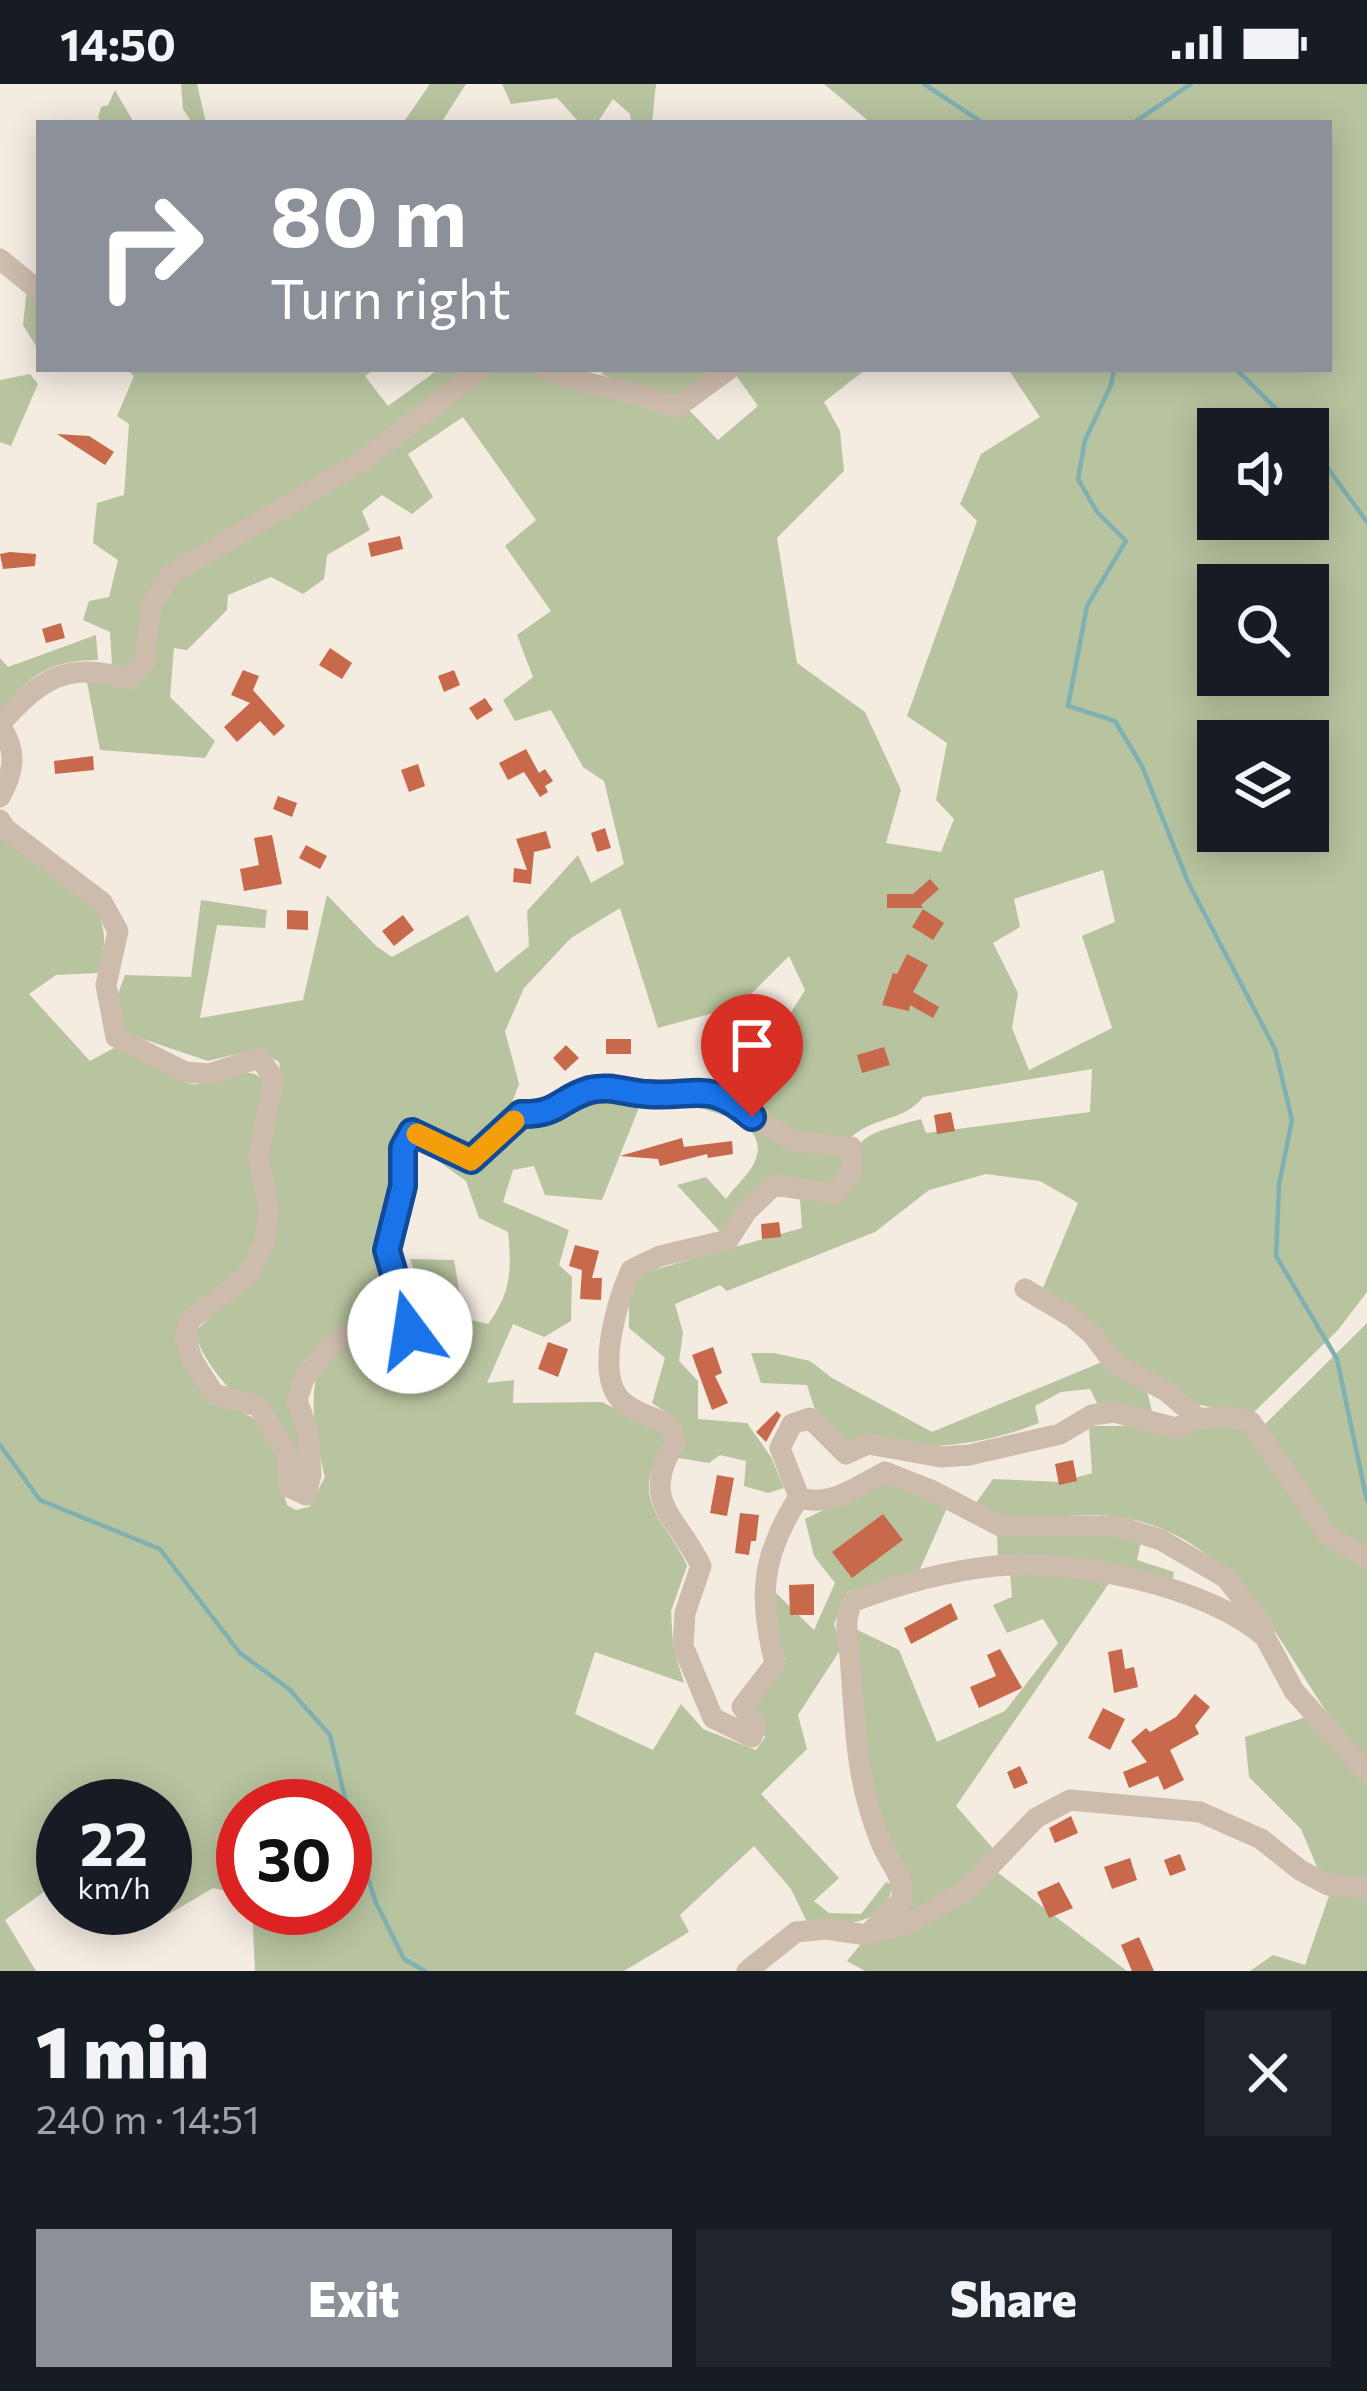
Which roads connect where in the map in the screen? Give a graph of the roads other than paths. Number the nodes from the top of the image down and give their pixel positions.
1 (0, 259) edge
2 (36, 289) edge
3 (477, 372) edge
4 (552, 372) edge
5 (725, 372) edge
6 (0, 724) edge
7 (0, 797) edge
8 (0, 820) edge
9 (1025, 1289) dead end
10 (1199, 1419) junction
11 (799, 1497) junction
12 (1367, 1558) edge
13 (1265, 1637) junction
14 (1367, 1773) edge
15 (1367, 1888) edge
16 (867, 1935) junction
17 (747, 1971) edge

1 - 2 street
3 - 6 street
4 - 5 street
6 - 7 street
8 - 11 street
9 - 10 street
10 - 11 street
10 - 12 street
11 - 13 street
13 - 14 street
13 - 16 street
15 - 16 street
16 - 17 street

